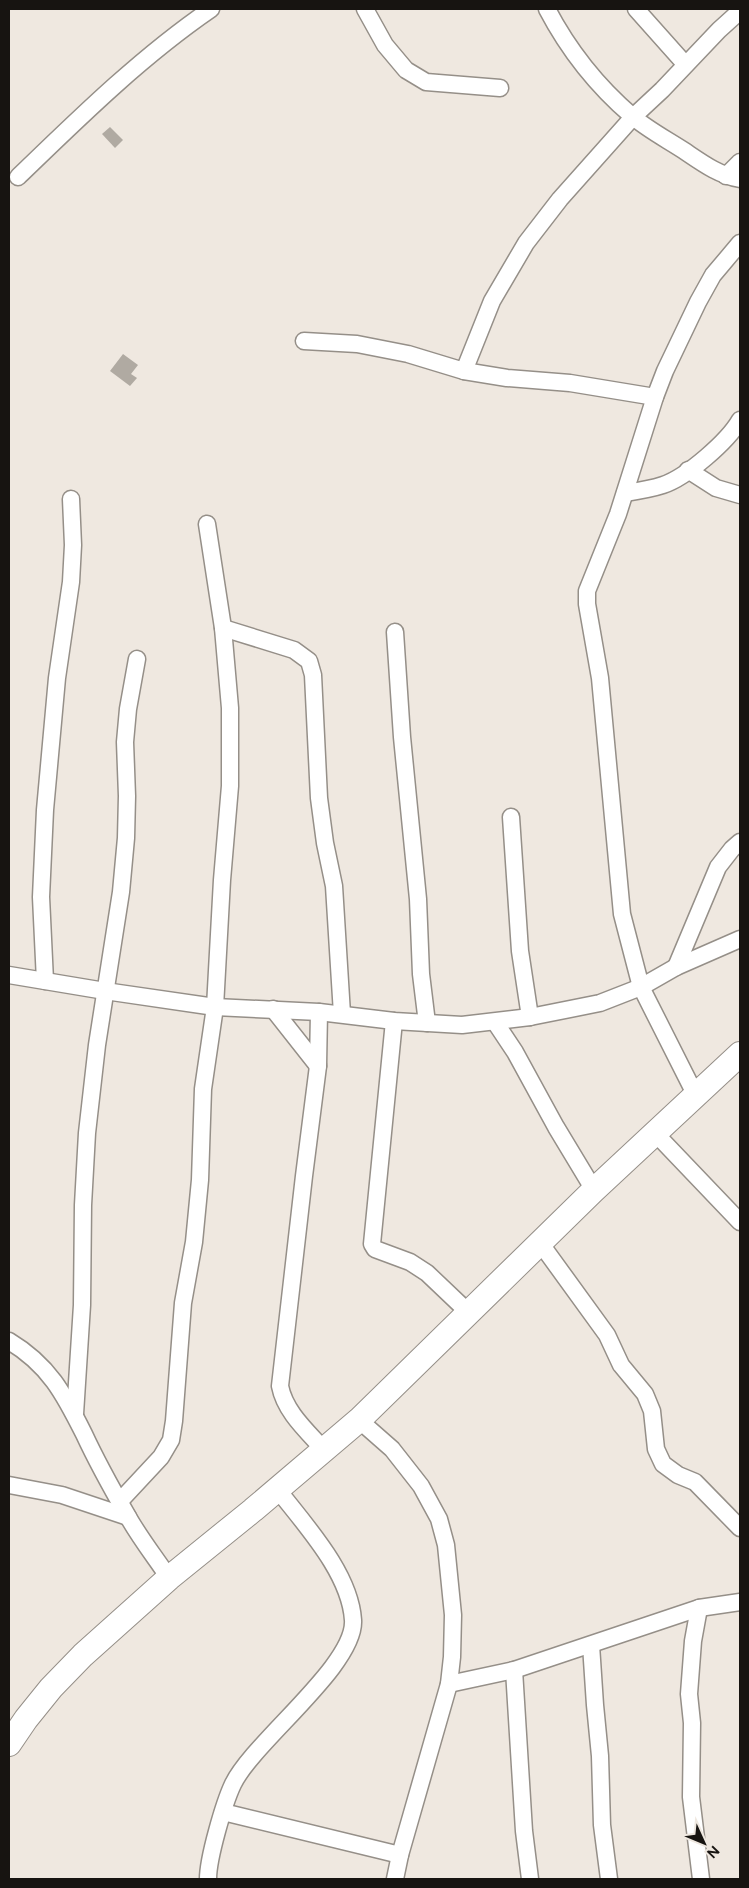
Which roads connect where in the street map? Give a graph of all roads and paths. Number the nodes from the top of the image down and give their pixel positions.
1 (211, 9) edge
2 (365, 9) edge
3 (547, 9) edge
4 (636, 9) edge
5 (740, 12) edge
6 (685, 64) junction
7 (500, 88) dead end
8 (633, 117) junction
9 (740, 162) edge
10 (18, 177) dead end
11 (733, 177) edge
12 (740, 243) edge
13 (304, 340) dead end
14 (464, 371) junction
15 (655, 397) junction
16 (740, 420) edge
17 (688, 470) junction
18 (625, 493) junction
19 (740, 495) edge
20 (71, 499) dead end
21 (207, 524) dead end
22 (223, 628) junction
23 (395, 632) dead end
24 (137, 660) dead end
25 (511, 817) dead end
26 (740, 842) edge
27 (740, 939) edge
28 (676, 967) junction
29 (9, 975) edge
30 (45, 981) junction
31 (641, 987) junction
32 (105, 991) junction
33 (215, 1007) junction
34 (273, 1009) junction
35 (319, 1012) junction
36 (342, 1014) junction
37 (530, 1017) junction
38 (394, 1021) junction
39 (495, 1022) junction
40 (427, 1023) junction
41 (740, 1056) edge
42 (318, 1066) junction
43 (696, 1096) junction
44 (655, 1133) junction
45 (594, 1190) junction
46 (740, 1222) edge
47 (541, 1244) junction
48 (468, 1312) junction
49 (9, 1342) edge
50 (75, 1414) junction
51 (359, 1420) junction
52 (324, 1450) junction
53 (9, 1485) edge
54 (278, 1490) junction
55 (120, 1501) junction
56 (128, 1517) junction
57 (740, 1528) edge
58 (170, 1578) junction
59 (740, 1602) edge
60 (699, 1608) junction
61 (591, 1645) junction
62 (514, 1670) junction
63 (449, 1684) junction
64 (9, 1744) edge
65 (223, 1812) junction
66 (400, 1855) junction
67 (208, 1879) edge
68 (395, 1879) edge
69 (530, 1879) edge
70 (609, 1879) edge
71 (701, 1879) edge

1 - 10 street
2 - 7 street
3 - 8 street
4 - 6 street
5 - 6 street
6 - 8 street
8 - 11 street
8 - 14 street
9 - 11 street
12 - 15 street
13 - 14 street
14 - 15 street
15 - 18 street
16 - 17 street
17 - 18 street
17 - 19 street
18 - 31 street
20 - 30 street
21 - 22 street
22 - 33 street
22 - 36 street
23 - 40 street
24 - 32 street
25 - 37 street
26 - 28 street
27 - 28 street
28 - 31 street
29 - 30 street
30 - 32 street
31 - 37 street
31 - 43 street
32 - 33 street
32 - 50 street
33 - 34 street
33 - 55 street
34 - 35 street
34 - 42 street
35 - 36 street
35 - 42 street
36 - 38 street
37 - 39 street
38 - 40 street
38 - 48 street
39 - 40 street
39 - 45 street
41 - 43 street
42 - 52 street
43 - 44 street
44 - 45 street
44 - 46 street
45 - 47 street
47 - 48 street
47 - 57 street
48 - 51 street
49 - 50 street
50 - 55 street
51 - 52 street
51 - 63 street
52 - 54 street
53 - 56 street
54 - 58 street
54 - 65 street
55 - 56 street
56 - 58 street
58 - 64 street
59 - 60 street
60 - 61 street
60 - 71 street
61 - 62 street
61 - 70 street
62 - 63 street
62 - 69 street
63 - 66 street
65 - 66 street
65 - 67 street
66 - 68 street

